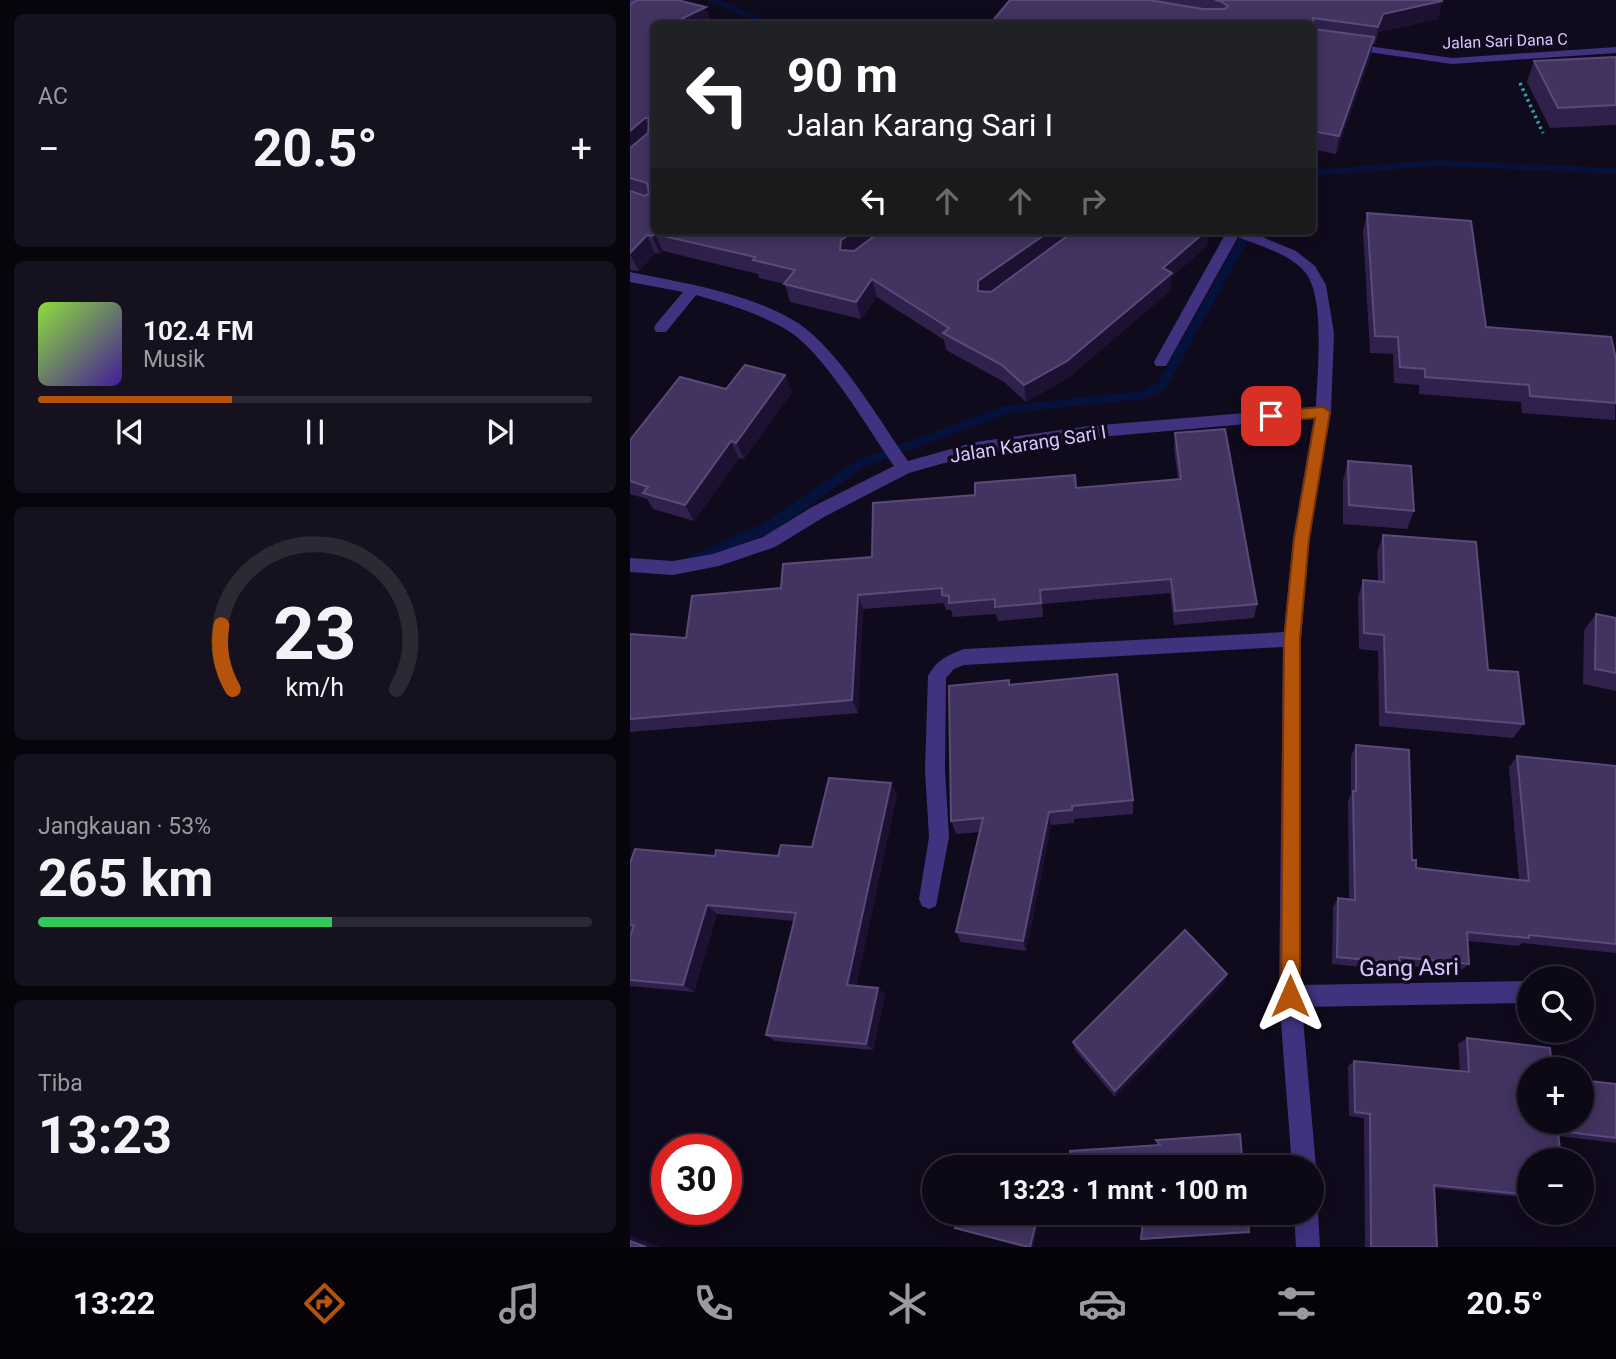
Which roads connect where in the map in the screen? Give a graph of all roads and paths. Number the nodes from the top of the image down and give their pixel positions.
1 (630, 0) edge
2 (630, 22) edge
3 (1316, 42) edge
4 (1616, 50) edge
5 (1509, 59) junction
6 (1543, 133) dead end
7 (1233, 235) edge
8 (1245, 235) edge
9 (630, 277) edge
10 (693, 289) junction
11 (661, 328) dead end
12 (1161, 362) dead end
13 (1323, 412) junction
14 (904, 468) junction
15 (630, 565) edge
16 (1292, 639) junction
17 (929, 899) dead end
18 (1517, 992) edge
19 (1290, 996) junction
20 (1303, 1155) edge
21 (1307, 1225) edge
22 (1308, 1247) edge

1 - 2 street
3 - 5 street, Jalan Sari Dana C
4 - 5 street, Jalan Sari Dana C
5 - 6 path
7 - 12 street
8 - 13 street
9 - 10 street
10 - 11 street
10 - 14 street
13 - 14 street, Jalan Karang Sari I
13 - 16 street
14 - 15 street, Jalan Karang Sari I
16 - 17 street
16 - 19 street
18 - 19 street, Gang Asri
19 - 20 street
21 - 22 street

